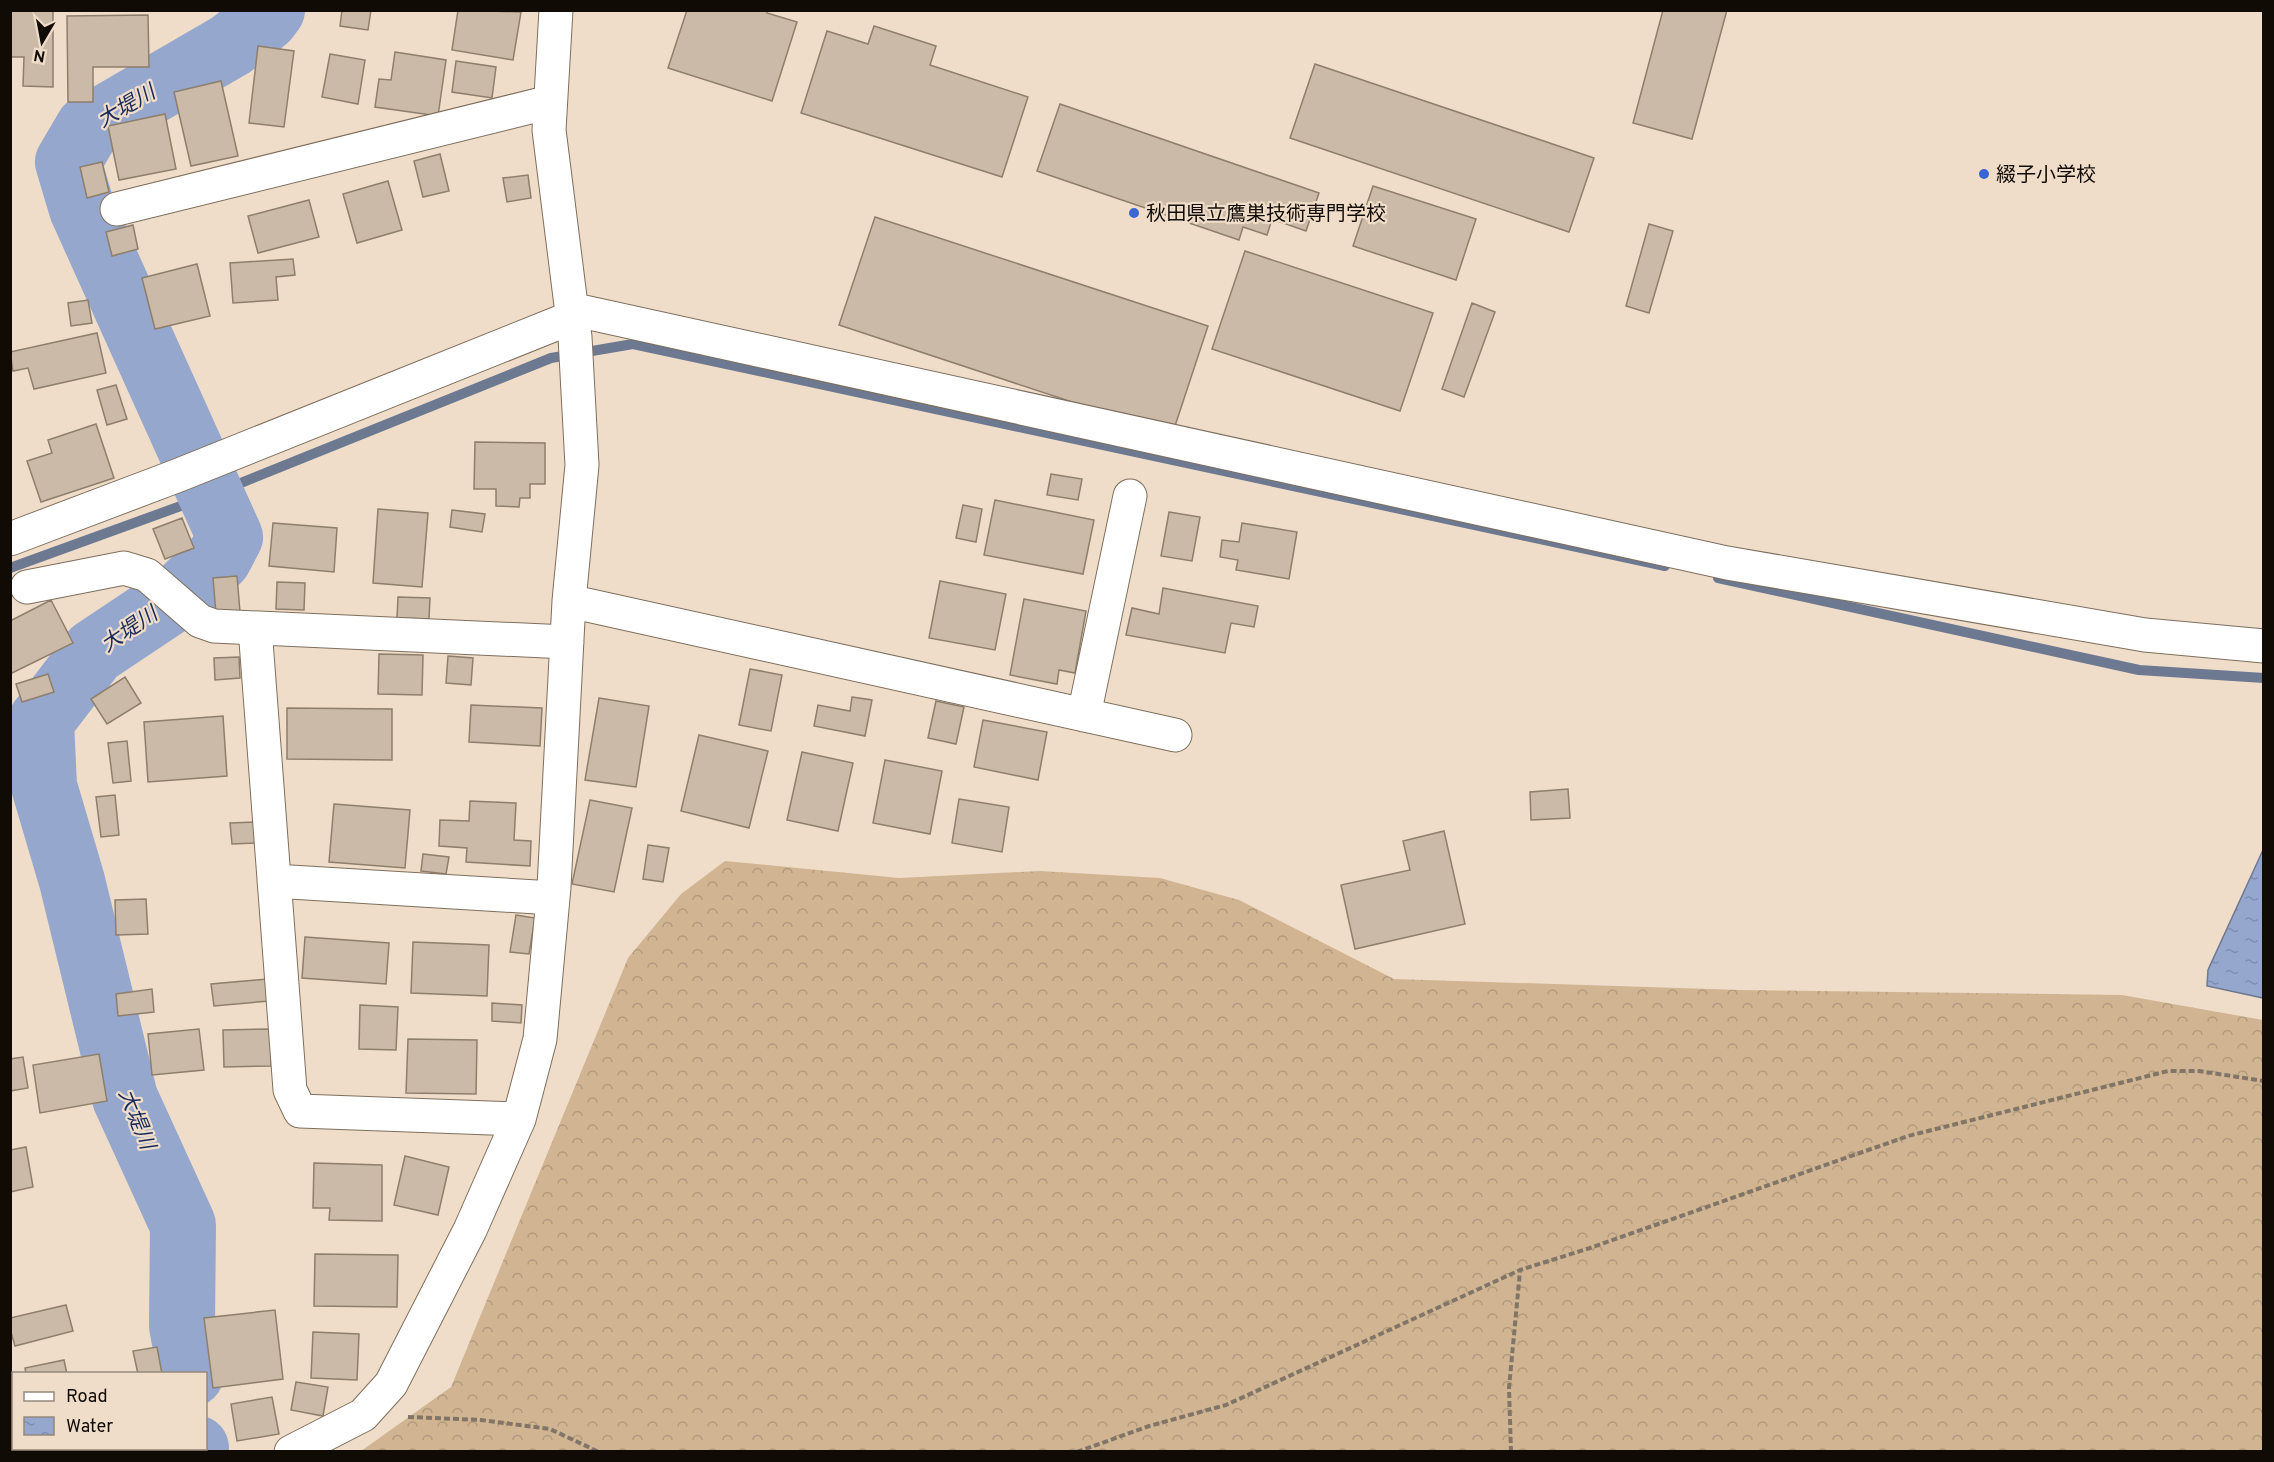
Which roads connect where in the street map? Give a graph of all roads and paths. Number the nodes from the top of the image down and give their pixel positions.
1 (556, 10) edge
2 (550, 102) junction
3 (117, 209) dead end
4 (574, 333) junction
5 (1130, 496) dead end
6 (10, 539) edge
7 (27, 587) dead end
8 (569, 601) junction
9 (255, 628) junction
10 (567, 642) junction
11 (2264, 646) edge
12 (1084, 715) junction
13 (1174, 735) dead end
14 (274, 881) junction
15 (553, 898) junction
16 (2264, 1081) edge
17 (519, 1119) junction
18 (1520, 1270) junction
19 (363, 1415) junction
20 (291, 1452) edge
21 (599, 1452) edge
22 (1077, 1452) edge
23 (1511, 1452) edge

1 - 2 street
2 - 3 street
2 - 4 street
4 - 6 street
4 - 8 street
4 - 11 street
5 - 12 street
7 - 9 street
8 - 10 street
8 - 12 street
9 - 10 street
9 - 14 street
10 - 15 street
12 - 13 street
14 - 15 street
14 - 17 street
15 - 17 street
16 - 18 path
17 - 19 street
18 - 22 path
18 - 23 path
19 - 20 street
19 - 21 path

